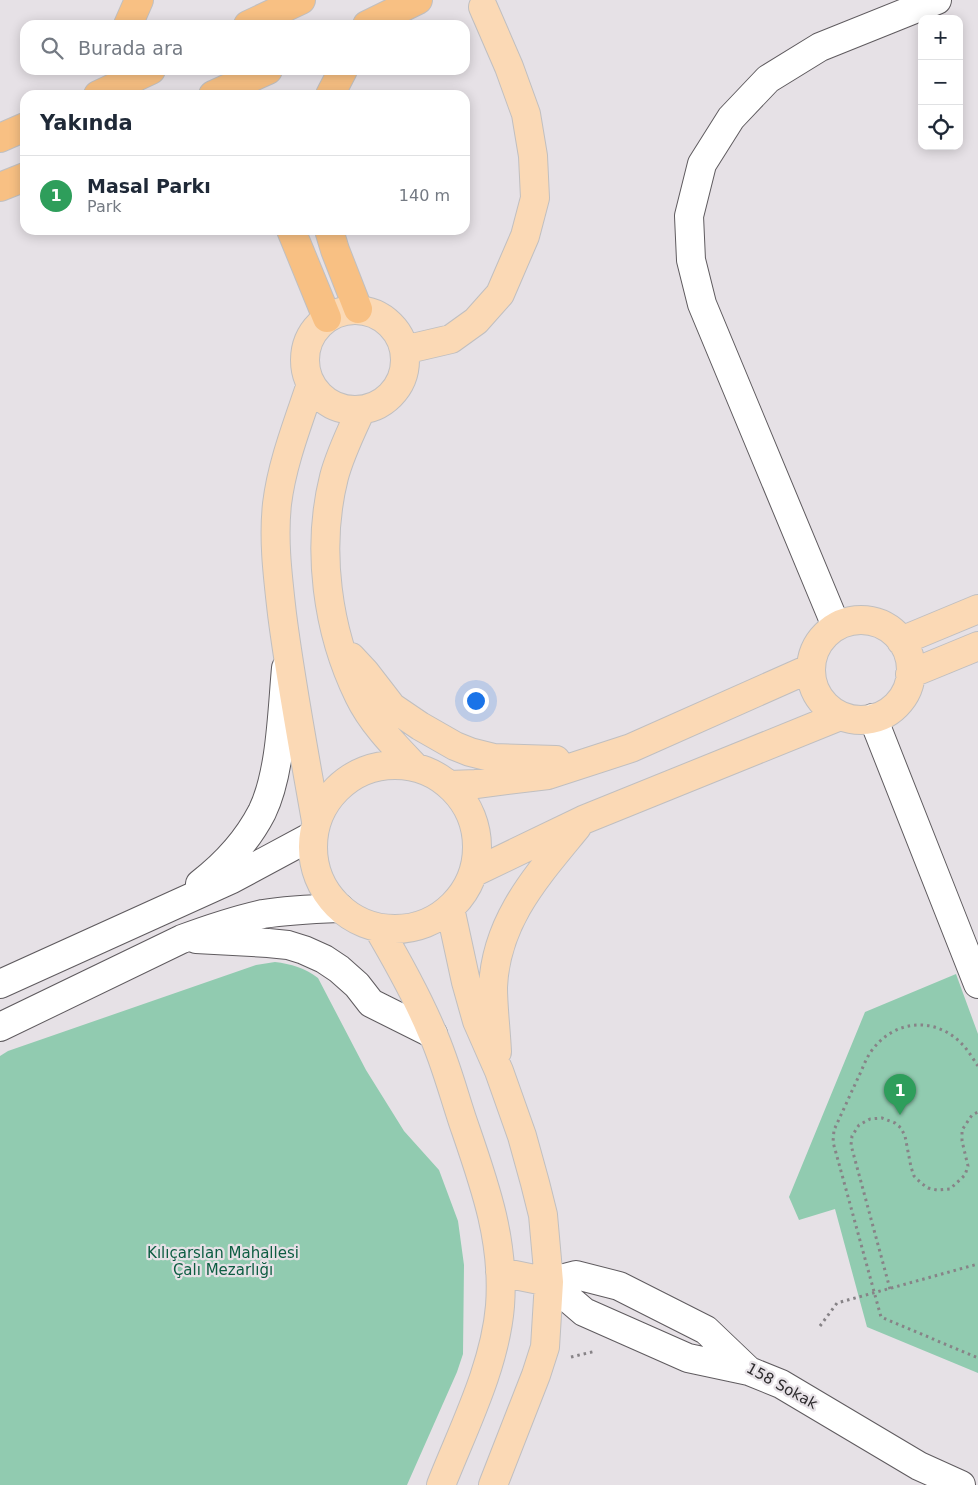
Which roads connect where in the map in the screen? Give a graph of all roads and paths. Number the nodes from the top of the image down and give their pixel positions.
1 (139, 0) edge
2 (301, 0) edge
3 (418, 0) edge
4 (937, 0) edge
5 (483, 7) dead end
6 (130, 20) edge
7 (259, 20) edge
8 (380, 20) edge
9 (103, 75) edge
10 (140, 75) edge
11 (257, 75) edge
12 (340, 75) edge
13 (96, 90) edge
14 (109, 90) edge
15 (224, 90) edge
16 (333, 90) edge
17 (20, 129) edge
18 (0, 138) edge
19 (20, 178) edge
20 (0, 187) edge
21 (293, 235) edge
22 (331, 235) edge
23 (358, 309) junction
24 (327, 318) junction
25 (404, 350) junction
26 (311, 384) junction
27 (361, 410) junction
28 (978, 609) edge
29 (836, 626) junction
30 (901, 641) junction
31 (338, 643) junction
32 (978, 646) edge
33 (287, 654) junction
34 (810, 668) junction
35 (910, 674) junction
36 (840, 716) junction
37 (873, 718) junction
38 (589, 762) junction
39 (416, 767) junction
40 (450, 785) junction
41 (582, 820) junction
42 (314, 828) junction
43 (472, 873) junction
44 (172, 906) junction
45 (340, 908) junction
46 (450, 908) junction
47 (378, 928) junction
48 (182, 938) junction
49 (0, 984) edge
50 (978, 984) edge
51 (0, 1027) edge
52 (433, 1034) junction
53 (978, 1066) edge
54 (499, 1071) junction
55 (978, 1112) edge
56 (978, 1264) edge
57 (500, 1272) junction
58 (549, 1282) junction
59 (890, 1288) junction
60 (874, 1293) junction
61 (820, 1326) dead end
62 (978, 1358) edge
63 (750, 1371) junction
64 (915, 1476) edge
65 (440, 1485) edge
66 (493, 1485) edge
67 (960, 1485) edge

1 - 6 highway
2 - 7 highway
3 - 8 highway
4 - 29 street
5 - 25 main road
9 - 13 highway
10 - 14 highway
11 - 15 highway
12 - 16 highway
17 - 18 highway
19 - 20 highway
21 - 24 highway
22 - 23 highway
23 - 24 main road
23 - 25 main road
24 - 26 main road
25 - 27 main road
26 - 27 main road
26 - 33 main road
27 - 31 main road
28 - 30 main road
29 - 30 main road
29 - 34 main road
30 - 35 main road
31 - 38 main road
31 - 39 main road
32 - 35 main road
33 - 42 main road
33 - 44 street
34 - 36 main road
34 - 38 main road
35 - 37 main road
36 - 37 main road
36 - 41 main road
37 - 50 street
38 - 40 main road
39 - 40 main road
39 - 42 main road
40 - 43 main road
41 - 43 main road
41 - 54 main road
42 - 44 street
42 - 45 main road
43 - 46 main road
44 - 49 street
45 - 47 main road
45 - 48 street
46 - 47 main road
46 - 54 main road
47 - 52 main road
48 - 51 street
48 - 52 street
52 - 57 main road
53 - 60 path
54 - 58 main road
55 - 59 path
56 - 59 path
57 - 58 main road
57 - 65 main road
58 - 63 street
58 - 63 street, 158 Sokak
58 - 66 main road
59 - 60 path
60 - 61 path
60 - 62 path
63 - 64 street, 158 Sokak
64 - 67 street, 158 Sokak

